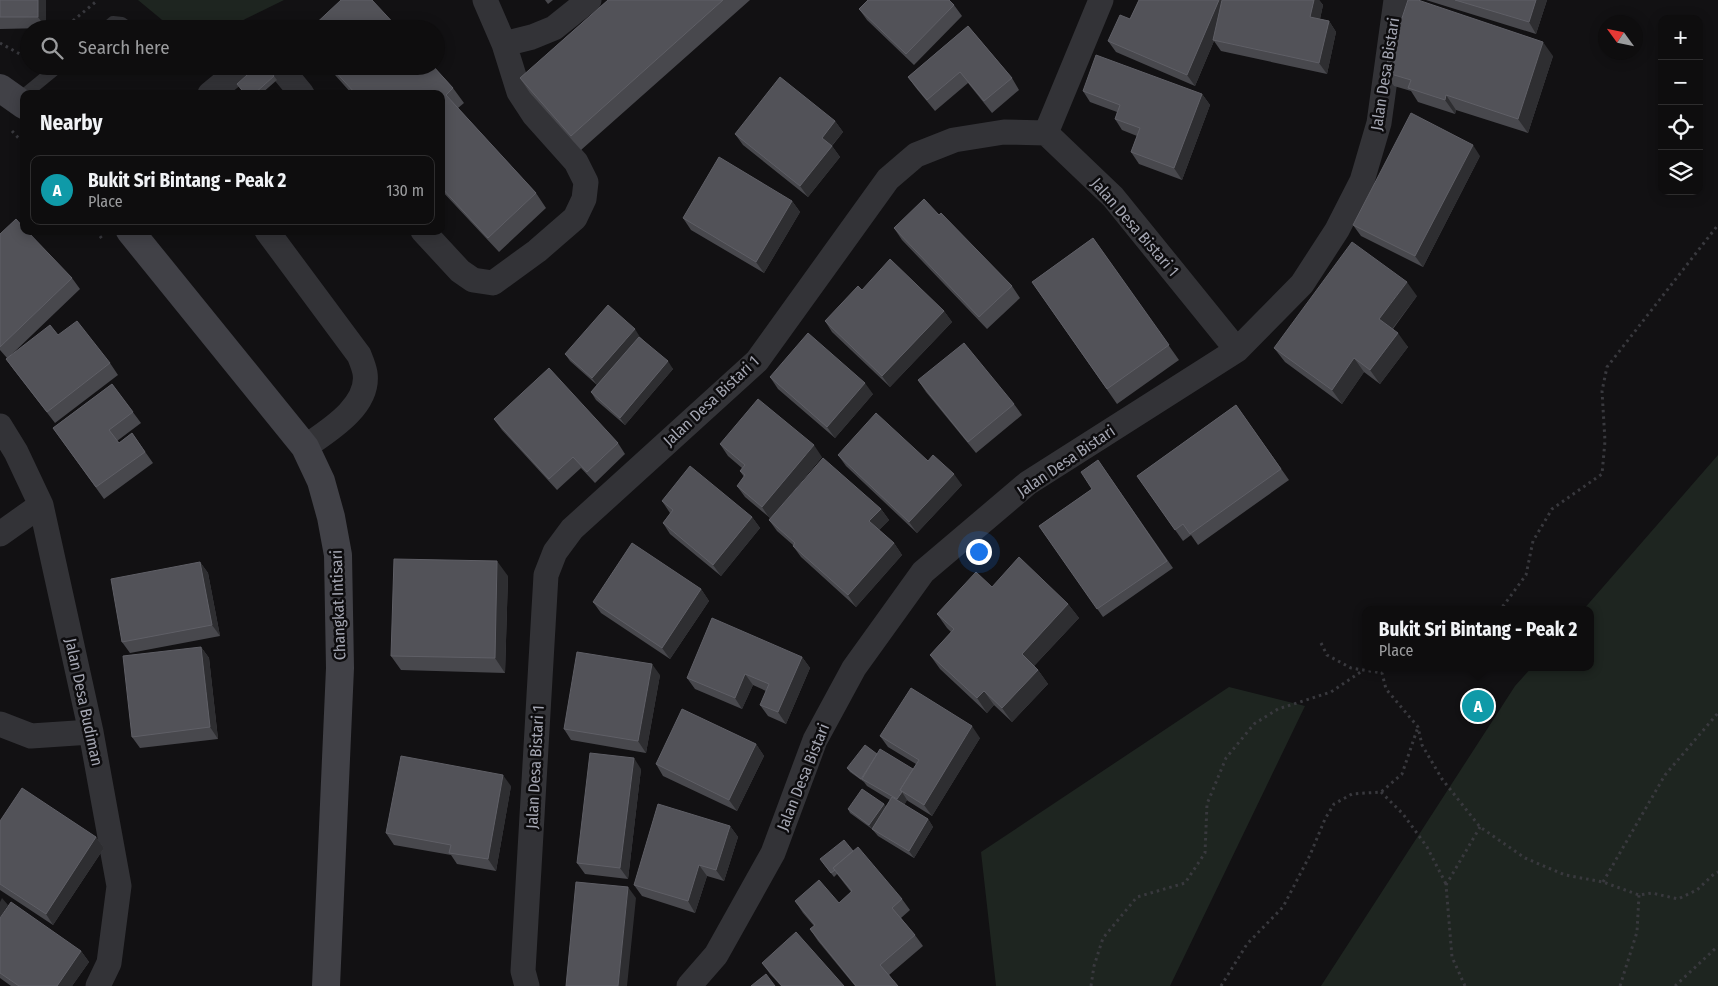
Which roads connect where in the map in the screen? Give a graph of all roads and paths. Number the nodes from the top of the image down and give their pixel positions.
1 (98, 0) edge
2 (486, 0) edge
3 (589, 0) edge
4 (1101, 0) edge
5 (1396, 0) edge
6 (73, 20) edge
7 (0, 43) edge
8 (504, 44) junction
9 (20, 54) edge
10 (47, 75) edge
11 (235, 75) edge
12 (26, 90) edge
13 (220, 90) edge
14 (1046, 133) junction
15 (1718, 225) edge
16 (99, 235) edge
17 (133, 235) edge
18 (270, 235) edge
19 (427, 235) edge
20 (108, 246) dead end
21 (1237, 350) junction
22 (0, 426) edge
23 (305, 447) junction
24 (41, 505) junction
25 (0, 534) edge
26 (1503, 606) edge
27 (1321, 643) dead end
28 (1362, 671) junction
29 (1384, 671) edge
30 (1382, 674) junction
31 (1718, 713) edge
32 (0, 724) edge
33 (1418, 727) junction
34 (91, 732) junction
35 (1381, 792) junction
36 (1480, 827) junction
37 (1718, 872) edge
38 (1603, 882) junction
39 (1446, 885) junction
40 (1638, 895) junction
41 (1718, 946) edge
42 (98, 986) edge
43 (326, 986) edge
44 (527, 986) edge
45 (688, 986) edge
46 (1092, 986) edge
47 (1221, 986) edge
48 (1465, 986) edge
49 (1620, 986) edge
50 (1675, 986) edge

1 - 6 path
2 - 8 street
3 - 8 street
4 - 14 street
5 - 21 street, Jalan Desa Bistari
7 - 9 path
8 - 19 street
10 - 12 lane
11 - 13 street
14 - 21 street, Jalan Desa Bistari 1
14 - 44 street, Jalan Desa Bistari 1
15 - 26 path
16 - 20 path
17 - 23 street, Changkat Intisari
18 - 23 street
21 - 45 street, Jalan Desa Bistari
22 - 24 street, Jalan Desa Budiman
23 - 43 street, Changkat Intisari
24 - 25 street
24 - 34 street, Jalan Desa Budiman
27 - 28 path
28 - 30 path
28 - 46 path
29 - 30 path
30 - 33 path
31 - 38 path
32 - 34 street
33 - 35 path
33 - 36 path
34 - 42 street, Jalan Desa Budiman
35 - 39 path
35 - 47 path
36 - 38 path
36 - 39 path
37 - 40 path
38 - 40 path
39 - 48 path
40 - 49 path
41 - 50 path

